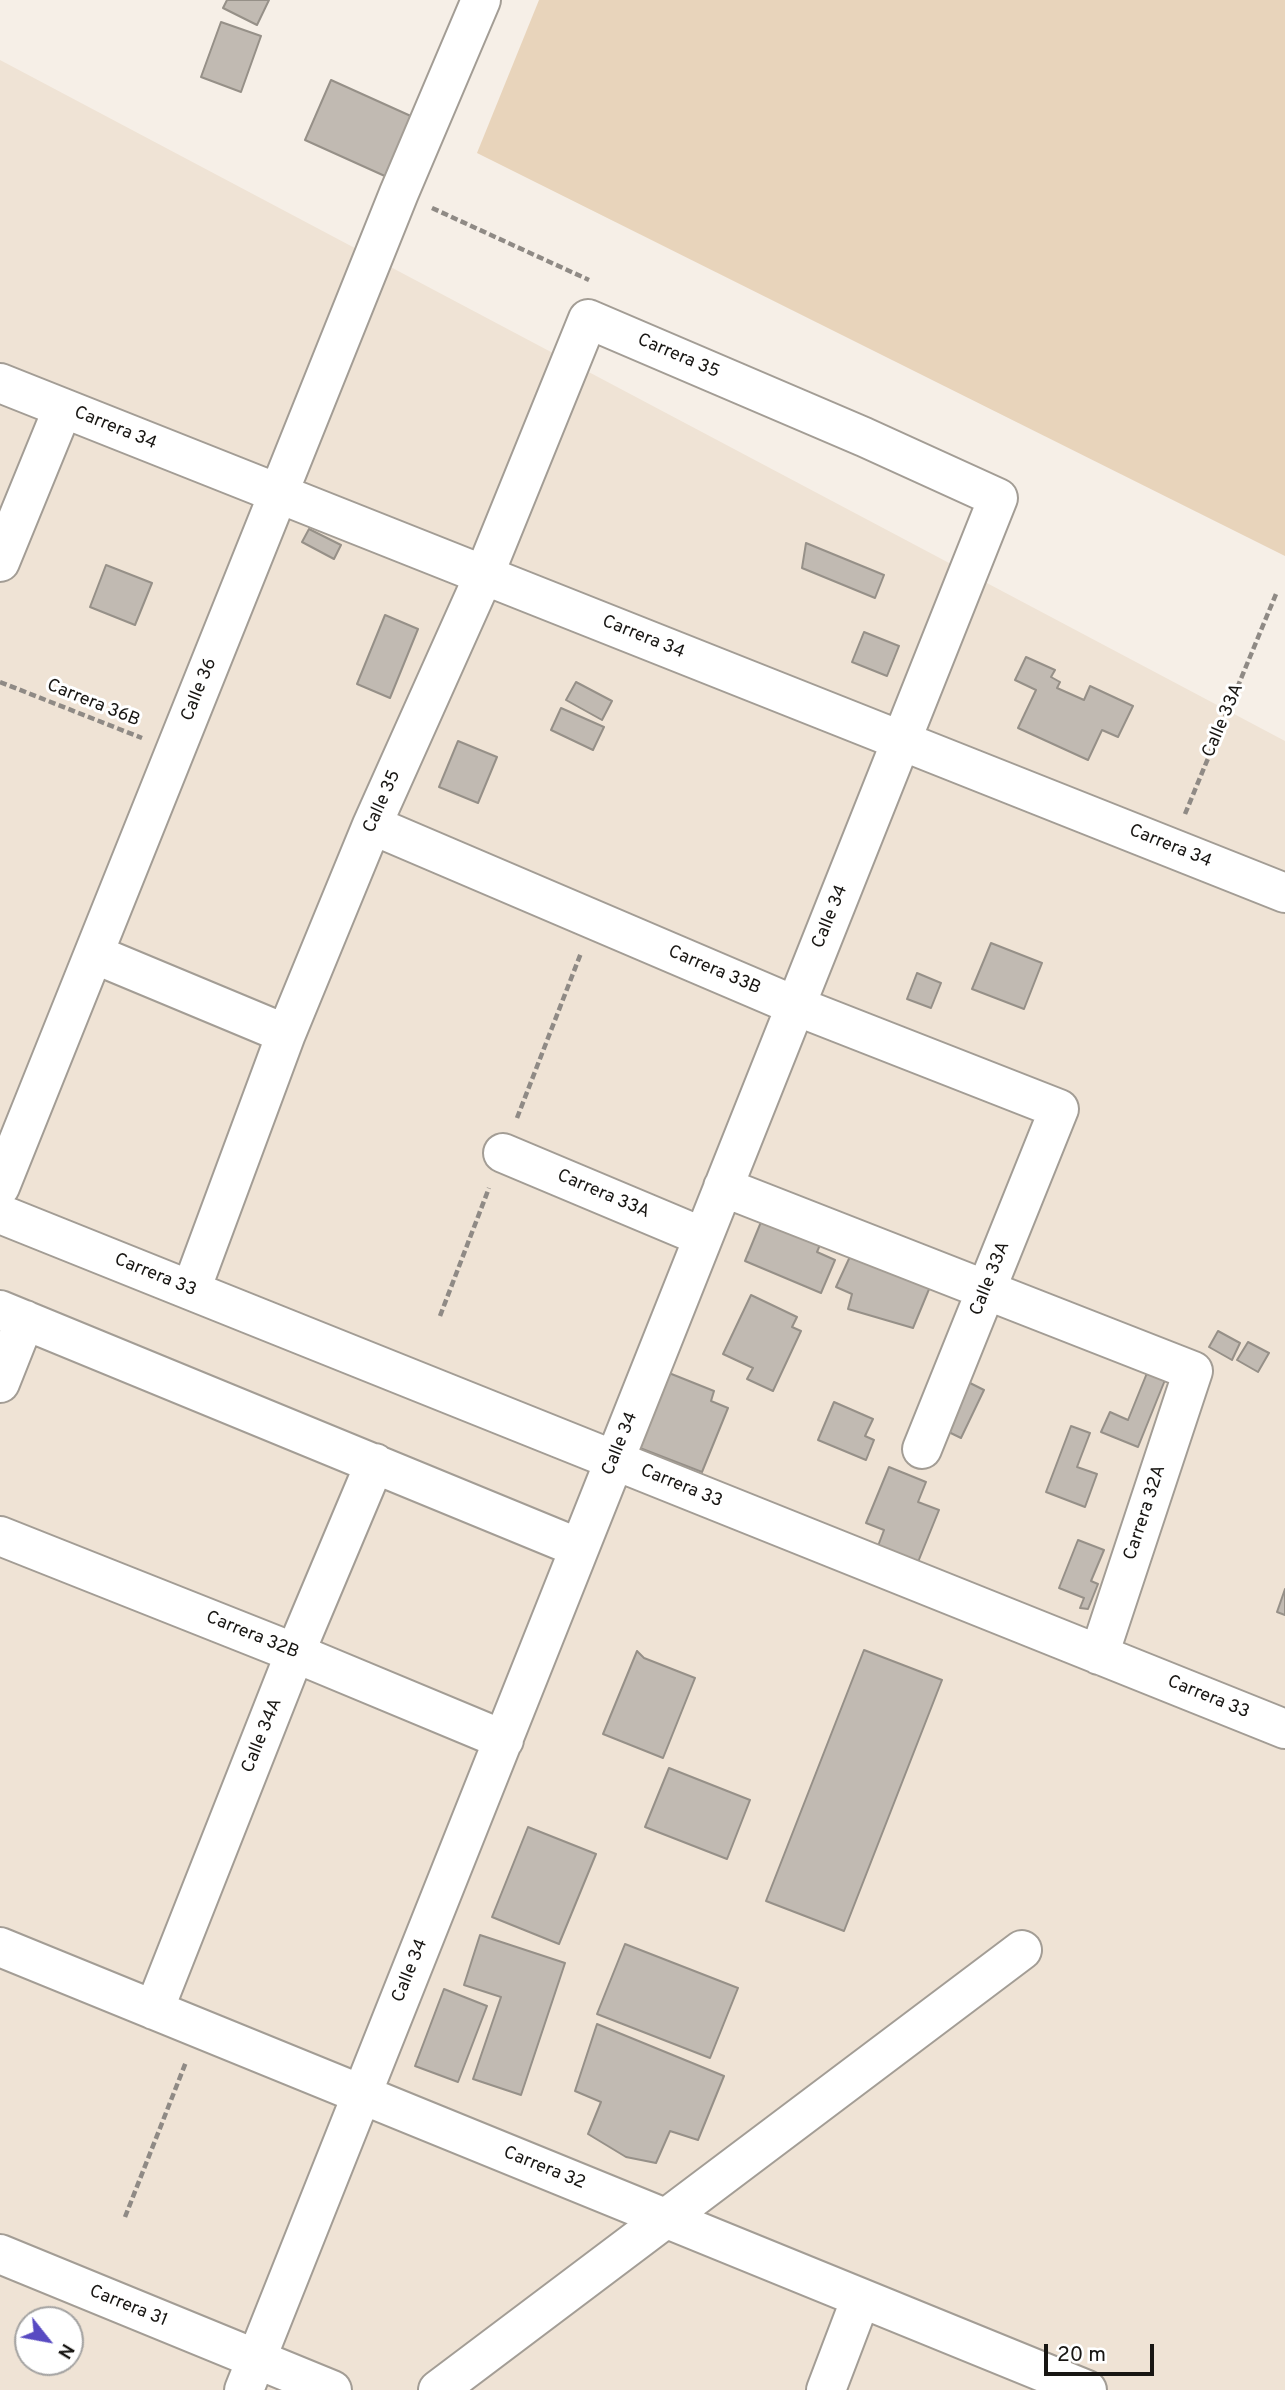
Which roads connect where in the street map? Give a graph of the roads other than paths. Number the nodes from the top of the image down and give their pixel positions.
1 (481, 0) edge
2 (588, 319) joint
3 (0, 383) edge
4 (63, 408) junction
5 (279, 493) junction
6 (998, 498) joint
7 (0, 562) edge
8 (484, 575) junction
9 (902, 740) junction
10 (372, 825) junction
11 (1285, 893) edge
12 (94, 954) junction
13 (796, 1006) junction
14 (285, 1034) junction
15 (1059, 1109) joint
16 (503, 1153) dead end
17 (0, 1187) edge
18 (723, 1187) junction
19 (0, 1214) edge
20 (703, 1237) junction
21 (191, 1290) junction
22 (986, 1290) junction
23 (12, 1315) edge
24 (0, 1383) edge
25 (922, 1449) dead end
26 (615, 1461) junction
27 (375, 1463) junction
28 (0, 1536) edge
29 (579, 1548) junction
30 (295, 1653) junction
31 (1100, 1655) junction
32 (1285, 1730) edge
33 (503, 1740) junction
34 (0, 1947) edge
35 (1022, 1950) dead end
36 (154, 2010) junction
37 (362, 2094) junction
38 (0, 2254) edge
39 (862, 2298) junction
40 (250, 2375) edge
41 (332, 2390) edge
42 (438, 2390) edge
43 (825, 2390) edge
44 (1087, 2390) edge

1 - 5 street, Calle 36
2 - 6 street, Carrera 35
2 - 8 street, Calle 35
3 - 4 street, Carrera 34
4 - 5 street, Carrera 34
4 - 7 street
5 - 8 street, Carrera 34
5 - 12 street, Calle 36
6 - 9 street, Calle 34
8 - 9 street, Carrera 34
8 - 10 street, Calle 35
9 - 11 street, Carrera 34
9 - 13 street, Calle 34
10 - 13 street, Carrera 33B
10 - 14 street, Calle 35
12 - 14 street
12 - 17 street, Calle 36
13 - 15 street, Carrera 33B
13 - 18 street, Calle 34
14 - 21 street, Calle 35
15 - 22 street, Calle 33A
16 - 20 street, Carrera 33A
18 - 20 street, Calle 34
18 - 22 street
19 - 21 street, Carrera 33
20 - 26 street, Calle 34
21 - 26 street, Carrera 33
22 - 25 street, Calle 33A
22 - 31 street, Carrera 32A
23 - 24 street
23 - 27 street
26 - 29 street, Calle 34
26 - 31 street, Carrera 33
27 - 29 street
27 - 30 street, Calle 34A
28 - 30 street, Carrera 32B
29 - 33 street, Calle 34
30 - 33 street, Carrera 32B
30 - 36 street, Calle 34A
31 - 32 street, Carrera 33
33 - 37 street, Calle 34
34 - 36 street, Carrera 32
35 - 42 street
36 - 37 street, Carrera 32
37 - 39 street, Carrera 32
37 - 40 street, Calle 34
38 - 40 street, Carrera 31
39 - 43 street
39 - 44 street, Carrera 32
40 - 41 street, Carrera 31

